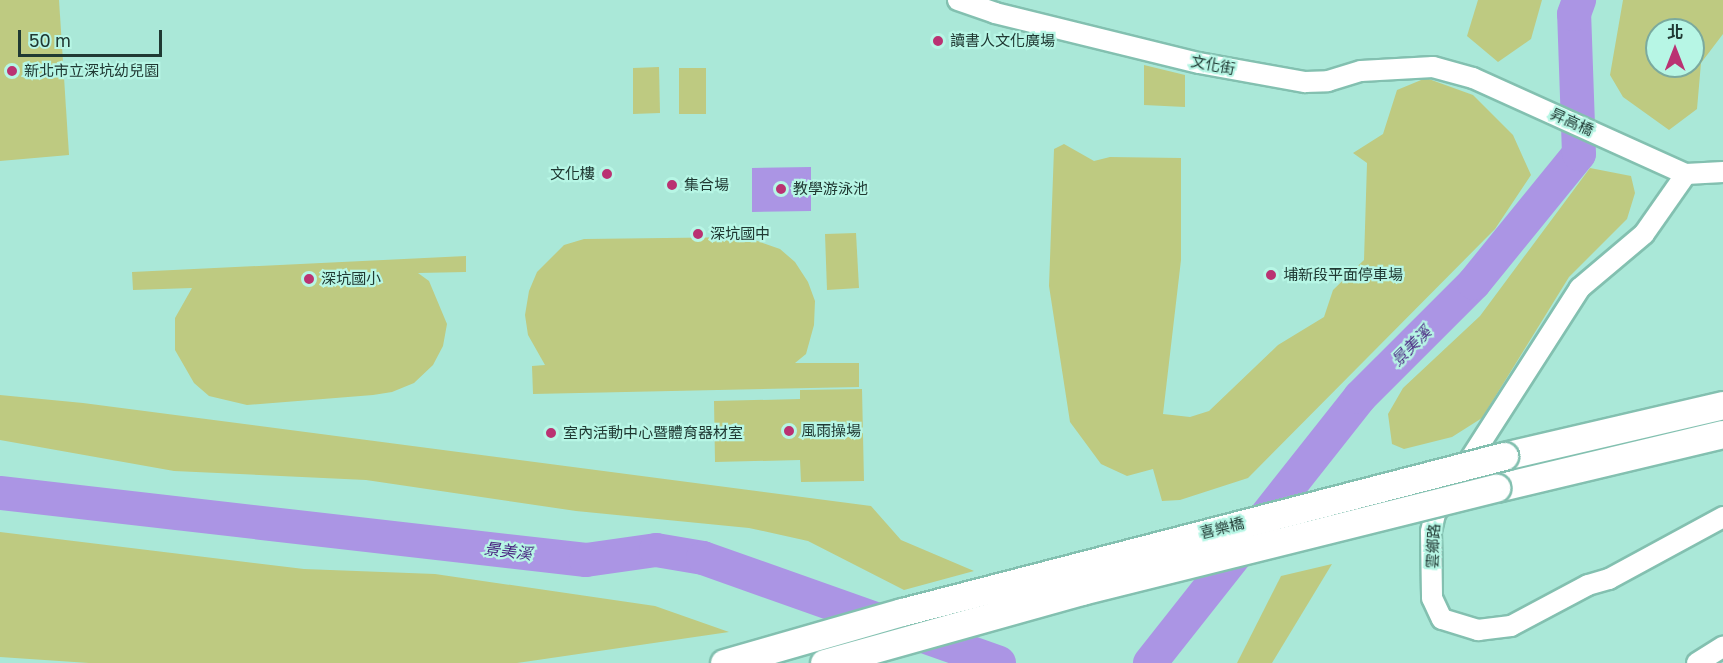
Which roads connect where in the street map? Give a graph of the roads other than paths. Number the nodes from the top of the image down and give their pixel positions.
1 (958, 0) edge
2 (1473, 78) joint
3 (1679, 170) junction
4 (1723, 172) edge
5 (1723, 405) edge
6 (1723, 434) edge
7 (1723, 517) edge
8 (1723, 647) edge
9 (724, 663) edge
10 (824, 663) edge
11 (1697, 663) edge

1 - 2 street, 文化街
2 - 3 street, 昇高橋
3 - 4 street
3 - 7 street, 雲鄉路
5 - 9 main road, 喜樂橋, bridge
6 - 10 main road, 喜樂橋, bridge
8 - 11 street

